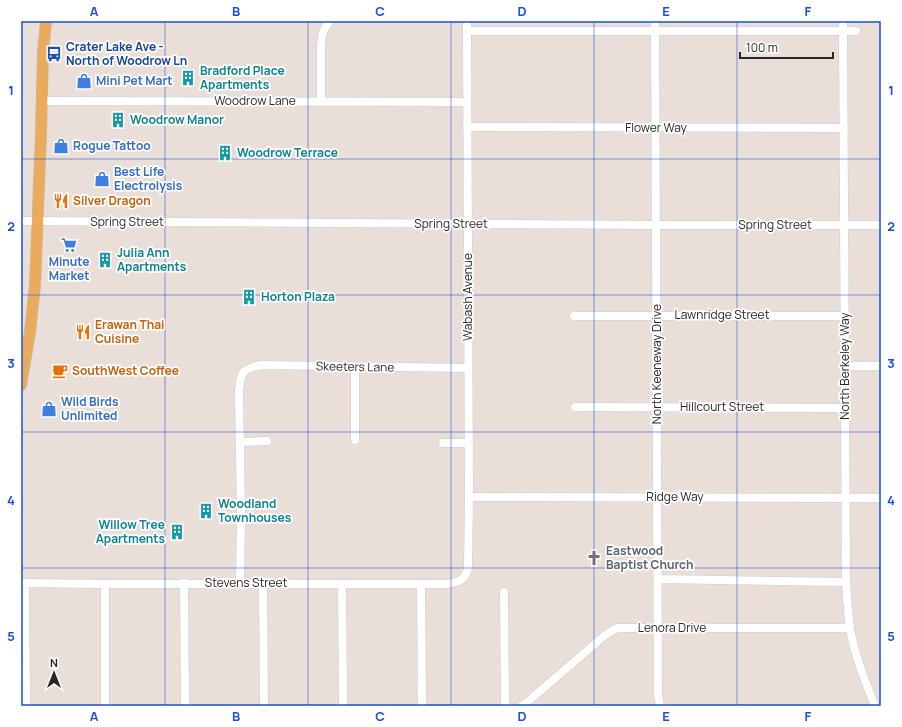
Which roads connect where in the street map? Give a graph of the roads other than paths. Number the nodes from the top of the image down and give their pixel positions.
1 (46, 21) edge
2 (467, 21) edge
3 (655, 21) edge
4 (843, 21) edge
5 (329, 22) dead end
6 (467, 31) junction
7 (655, 31) junction
8 (843, 31) junction
9 (856, 31) dead end
10 (42, 101) junction
11 (321, 101) junction
12 (467, 102) junction
13 (468, 128) junction
14 (656, 128) junction
15 (844, 128) junction
16 (21, 221) edge
17 (38, 221) junction
18 (468, 224) junction
19 (656, 225) junction
20 (844, 225) junction
21 (881, 225) edge
22 (657, 315) junction
23 (574, 316) dead end
24 (845, 316) junction
25 (845, 366) junction
26 (881, 366) edge
27 (355, 367) junction
28 (468, 368) junction
29 (21, 385) edge
30 (575, 407) dead end
31 (657, 407) junction
32 (845, 408) junction
33 (355, 440) dead end
34 (267, 441) dead end
35 (240, 442) junction
36 (443, 443) dead end
37 (468, 443) junction
38 (469, 497) junction
39 (657, 497) junction
40 (846, 498) junction
41 (881, 498) edge
42 (467, 573) joint
43 (658, 579) junction
44 (846, 582) junction
45 (23, 583) edge
46 (240, 583) junction
47 (264, 583) junction
48 (104, 584) junction
49 (184, 584) junction
50 (342, 584) junction
51 (422, 584) junction
52 (504, 592) dead end
53 (658, 628) junction
54 (850, 628) junction
55 (26, 706) edge
56 (105, 706) edge
57 (185, 706) edge
58 (264, 706) edge
59 (343, 706) edge
60 (422, 706) edge
61 (504, 706) edge
62 (521, 706) edge
63 (660, 706) edge
64 (875, 706) edge

1 - 10 main road
2 - 6 street, Wabash Avenue
3 - 7 street, North Keeneway Drive
4 - 8 street, North Berkeley Way
5 - 11 street
6 - 7 street
6 - 12 street, Wabash Avenue
7 - 8 street
7 - 14 street, North Keeneway Drive
8 - 9 street
8 - 15 street, North Berkeley Way
10 - 11 street, Woodrow Lane
10 - 17 main road
11 - 12 street, Woodrow Lane
12 - 13 street, Wabash Avenue
13 - 14 street, Flower Way
13 - 18 street, Wabash Avenue
14 - 15 street, Flower Way
14 - 19 street, North Keeneway Drive
15 - 20 street, North Berkeley Way
16 - 17 street, Spring Street
17 - 18 street, Spring Street
17 - 29 main road
18 - 19 street, Spring Street
18 - 28 street, Wabash Avenue
19 - 20 street, Spring Street
19 - 22 street, North Keeneway Drive
20 - 21 street, Spring Street
20 - 24 street, North Berkeley Way
22 - 23 street, Lawnridge Street
22 - 24 street, Lawnridge Street
22 - 31 street, North Keeneway Drive
24 - 25 street, North Berkeley Way
25 - 26 street
25 - 32 street, North Berkeley Way
27 - 28 street, Skeeters Lane
27 - 33 street
27 - 35 street, Skeeters Lane
28 - 37 street, Wabash Avenue
30 - 31 street, Hillcourt Street
31 - 32 street, Hillcourt Street
31 - 39 street, North Keeneway Drive
32 - 40 street, North Berkeley Way
34 - 35 street
35 - 46 street
36 - 37 street
37 - 38 street, Wabash Avenue
38 - 39 street, Ridge Way
38 - 42 street, Wabash Avenue
39 - 40 street, Ridge Way
39 - 43 street, North Keeneway Drive
40 - 41 street, Ridge Way
40 - 44 street, North Berkeley Way
42 - 51 street, Stevens Street
43 - 44 street
43 - 53 street, North Keeneway Drive
44 - 54 street, North Berkeley Way
45 - 48 street, Stevens Street
45 - 55 street
46 - 47 street, Stevens Street
46 - 49 street, Stevens Street
47 - 50 street, Stevens Street
47 - 58 street
48 - 49 street, Stevens Street
48 - 56 street
49 - 57 street
50 - 51 street, Stevens Street
50 - 59 street
51 - 60 street
52 - 61 street
53 - 54 street, Lenora Drive
53 - 62 street, Lenora Drive
53 - 63 street, North Keeneway Drive
54 - 64 street, North Berkeley Way

